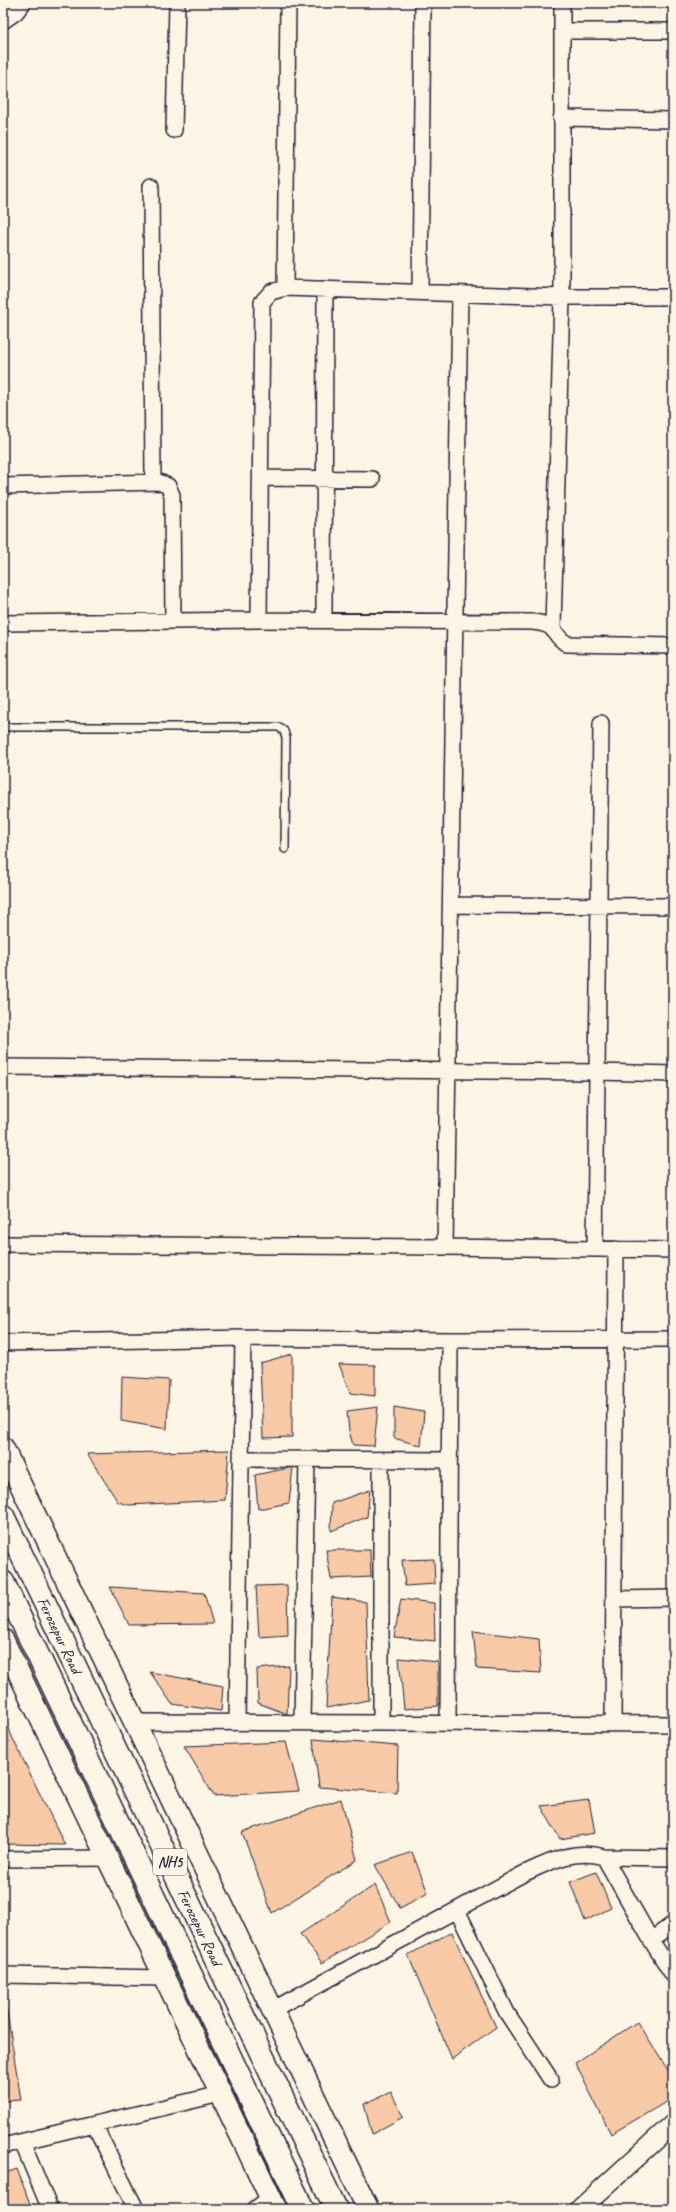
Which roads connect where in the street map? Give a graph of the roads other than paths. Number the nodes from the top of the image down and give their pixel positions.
1 (23, 3) edge
2 (177, 3) edge
3 (288, 3) edge
4 (423, 3) edge
5 (562, 3) edge
6 (3, 21) edge
7 (562, 31) junction
8 (673, 32) edge
9 (561, 118) junction
10 (673, 120) edge
11 (174, 130) dead end
12 (151, 186) dead end
13 (285, 288) junction
14 (325, 289) junction
15 (420, 292) junction
16 (460, 294) junction
17 (562, 297) junction
18 (673, 297) edge
19 (261, 478) junction
20 (372, 479) dead end
21 (324, 480) junction
22 (154, 482) junction
23 (3, 486) edge
24 (259, 620) junction
25 (324, 620) junction
26 (456, 620) junction
27 (173, 621) junction
28 (3, 623) edge
29 (553, 627) junction
30 (673, 646) edge
31 (601, 723) dead end
32 (3, 727) edge
33 (285, 849) dead end
34 (451, 905) junction
35 (599, 906) junction
36 (673, 906) edge
37 (3, 1067) edge
38 (449, 1071) junction
39 (597, 1072) junction
40 (673, 1074) edge
41 (3, 1244) edge
42 (445, 1247) junction
43 (595, 1249) junction
44 (616, 1249) junction
45 (673, 1250) edge
46 (243, 1338) junction
47 (615, 1339) junction
48 (673, 1339) edge
49 (450, 1340) junction
50 (3, 1342) edge
51 (3, 1448) edge
52 (241, 1459) junction
53 (306, 1459) junction
54 (381, 1460) junction
55 (450, 1460) junction
56 (3, 1516) edge
57 (3, 1582) edge
58 (673, 1598) edge
59 (614, 1599) junction
60 (3, 1640) edge
61 (237, 1721) junction
62 (134, 1722) junction
63 (302, 1722) junction
64 (380, 1722) junction
65 (448, 1722) junction
66 (613, 1724) junction
67 (673, 1724) edge
68 (604, 1857) junction
69 (108, 1858) junction
70 (673, 1858) edge
71 (3, 1859) edge
72 (458, 1910) junction
73 (673, 1924) edge
74 (651, 1940) junction
75 (3, 1975) edge
76 (673, 1975) edge
77 (164, 1978) junction
78 (272, 2010) junction
79 (551, 2080) dead end
80 (220, 2094) junction
81 (94, 2124) junction
82 (673, 2124) edge
83 (22, 2142) junction
84 (3, 2146) edge
85 (267, 2205) edge
86 (50, 2209) edge
87 (136, 2209) edge
88 (303, 2209) edge
89 (336, 2209) edge
90 (368, 2209) edge
91 (580, 2209) edge

1 - 6 street
2 - 11 street
3 - 13 street
4 - 15 street
5 - 7 street
7 - 8 street
7 - 9 street
9 - 10 street
9 - 17 street
12 - 22 street
13 - 14 street
13 - 19 street
14 - 15 street
14 - 21 street
15 - 16 street
16 - 17 street
16 - 26 street
17 - 18 street
17 - 29 street
19 - 21 street
19 - 24 street
20 - 21 street
21 - 25 street
22 - 23 street
22 - 27 street
24 - 25 street
24 - 27 street
25 - 26 street
26 - 29 street
26 - 34 street
27 - 28 street
29 - 30 street
31 - 35 street
32 - 33 lane
34 - 35 street
34 - 38 street
35 - 36 street
35 - 39 street
37 - 38 street
38 - 39 street
38 - 42 street
39 - 40 street
39 - 43 street
41 - 42 street
42 - 43 street
43 - 44 street
44 - 45 street
44 - 47 street
46 - 49 street
46 - 50 street
46 - 52 street
47 - 48 street
47 - 49 street
47 - 59 street
49 - 55 street
51 - 62 main road
52 - 53 street
52 - 61 street
53 - 54 street
53 - 63 street
54 - 55 street
54 - 64 street
55 - 65 street
56 - 89 highway, Ferozepur Road / NH5
57 - 88 highway, Ferozepur Road / NH5
58 - 59 street
59 - 66 street
60 - 69 main road
61 - 62 street
61 - 63 street
62 - 78 main road
63 - 64 street
64 - 65 street
65 - 66 street
66 - 67 street
68 - 70 street
68 - 72 street
68 - 74 street
69 - 71 street
69 - 77 main road
72 - 78 street
72 - 79 street
73 - 74 street
74 - 76 street
75 - 77 street
77 - 80 main road
78 - 90 main road
80 - 81 street
80 - 85 main road
81 - 83 street
81 - 87 street
82 - 91 street
83 - 84 street
83 - 86 street

